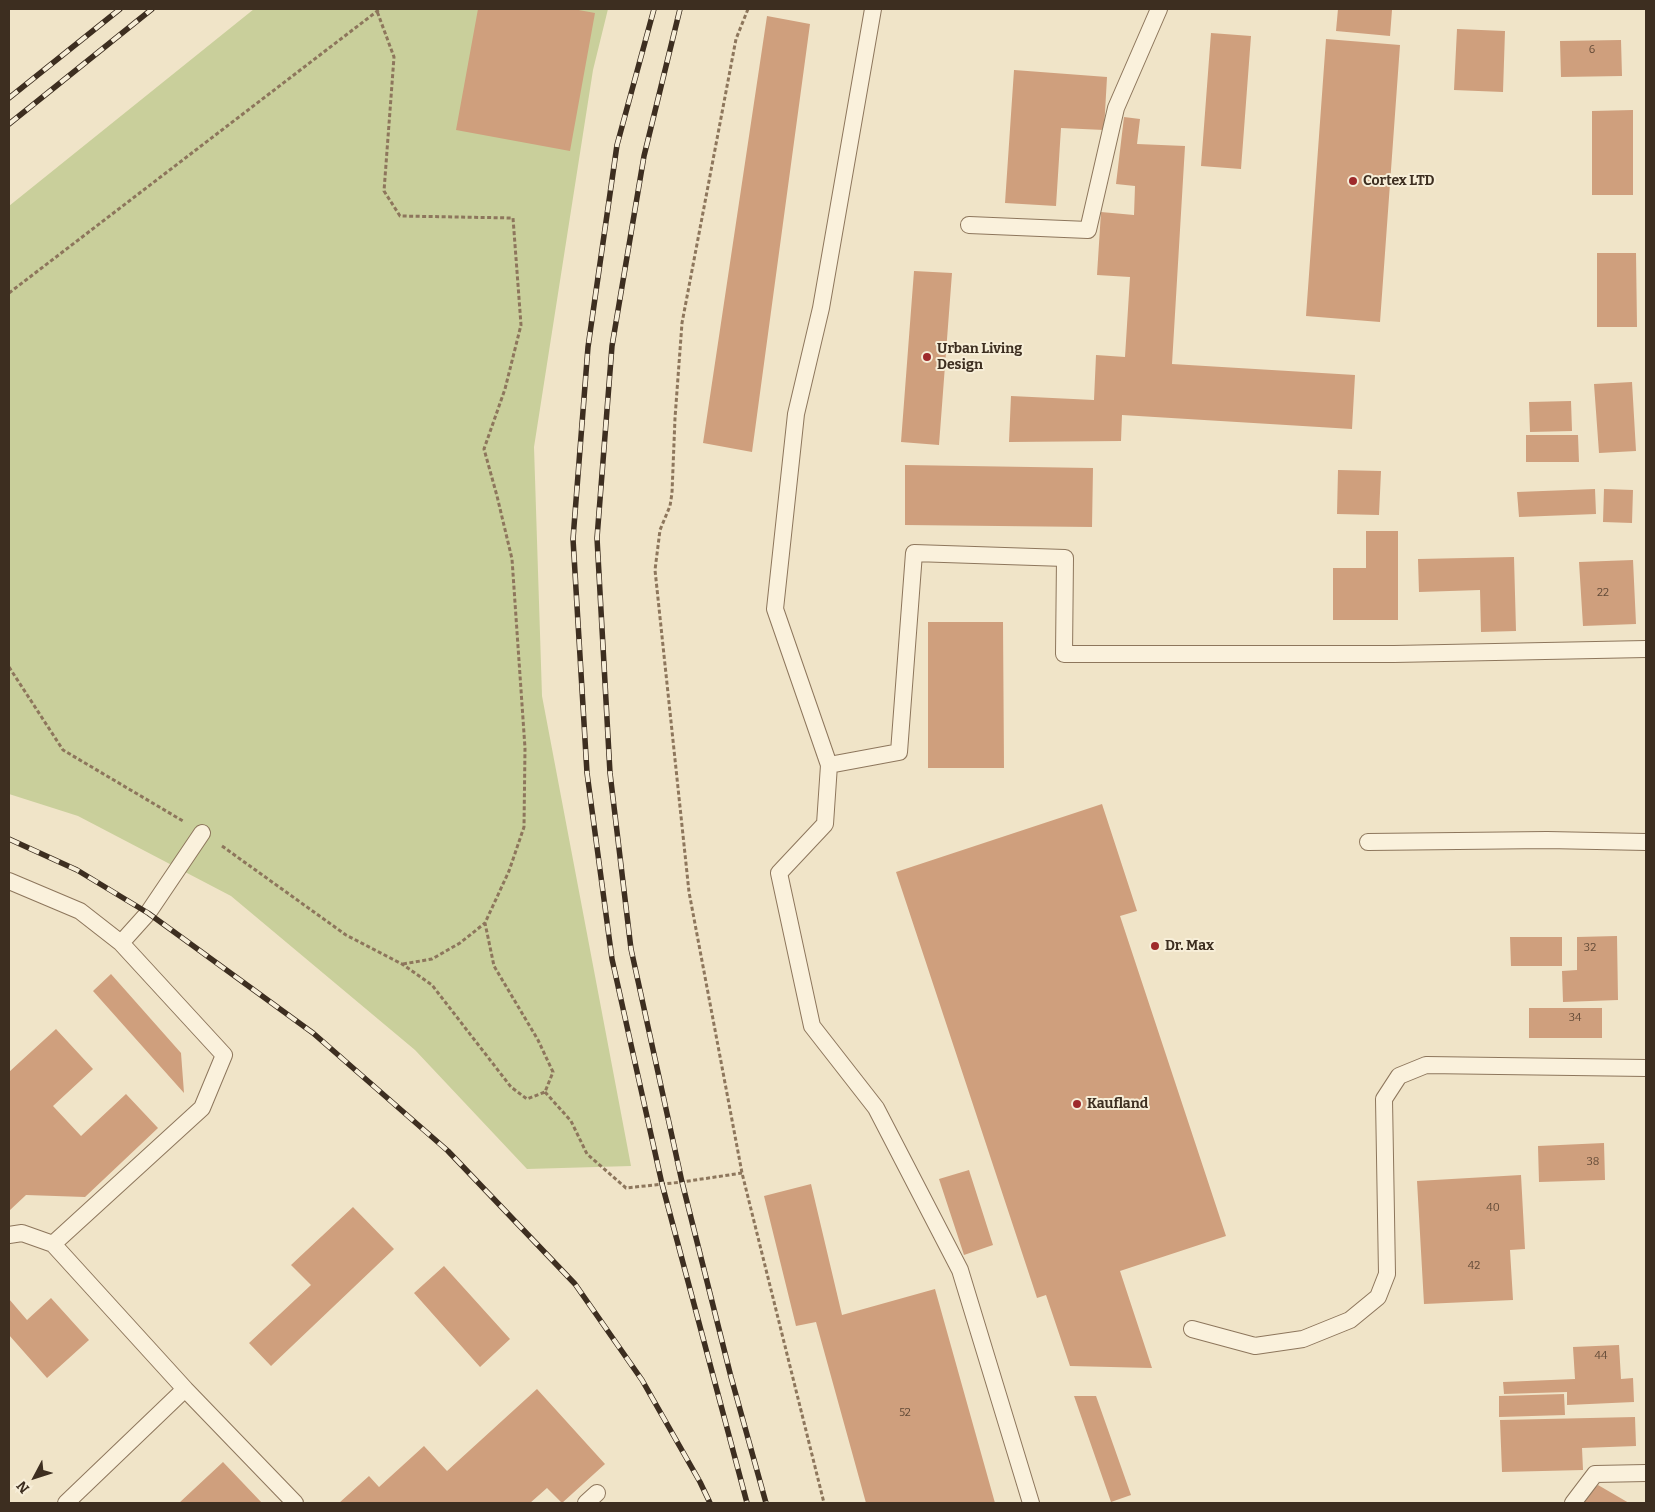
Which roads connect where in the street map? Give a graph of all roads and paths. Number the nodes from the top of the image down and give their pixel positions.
1 (748, 9) edge
2 (873, 9) edge
3 (1159, 9) edge
4 (378, 10) edge
5 (969, 225) dead end
6 (9, 293) edge
7 (1646, 649) edge
8 (9, 667) edge
9 (829, 765) junction
10 (202, 833) junction
11 (1368, 842) dead end
12 (1646, 842) edge
13 (9, 881) edge
14 (485, 923) junction
15 (121, 943) junction
16 (402, 964) junction
17 (1646, 1068) edge
18 (545, 1092) junction
19 (742, 1173) junction
20 (9, 1234) edge
21 (53, 1244) junction
22 (1192, 1329) dead end
23 (185, 1389) junction
24 (1646, 1473) edge
25 (66, 1503) edge
26 (295, 1503) edge
27 (824, 1503) edge
28 (1031, 1503) edge
29 (1573, 1503) edge

1 - 19 path
2 - 9 lane
3 - 5 lane
4 - 6 path
4 - 14 path
7 - 9 lane
8 - 10 path
9 - 28 lane
10 - 15 lane
10 - 16 path
11 - 12 lane
13 - 15 lane
14 - 16 path
14 - 18 path
15 - 21 lane
16 - 18 path
17 - 22 lane
18 - 19 path
19 - 27 path
20 - 21 lane
21 - 23 lane
23 - 25 lane
23 - 26 lane
24 - 29 lane

